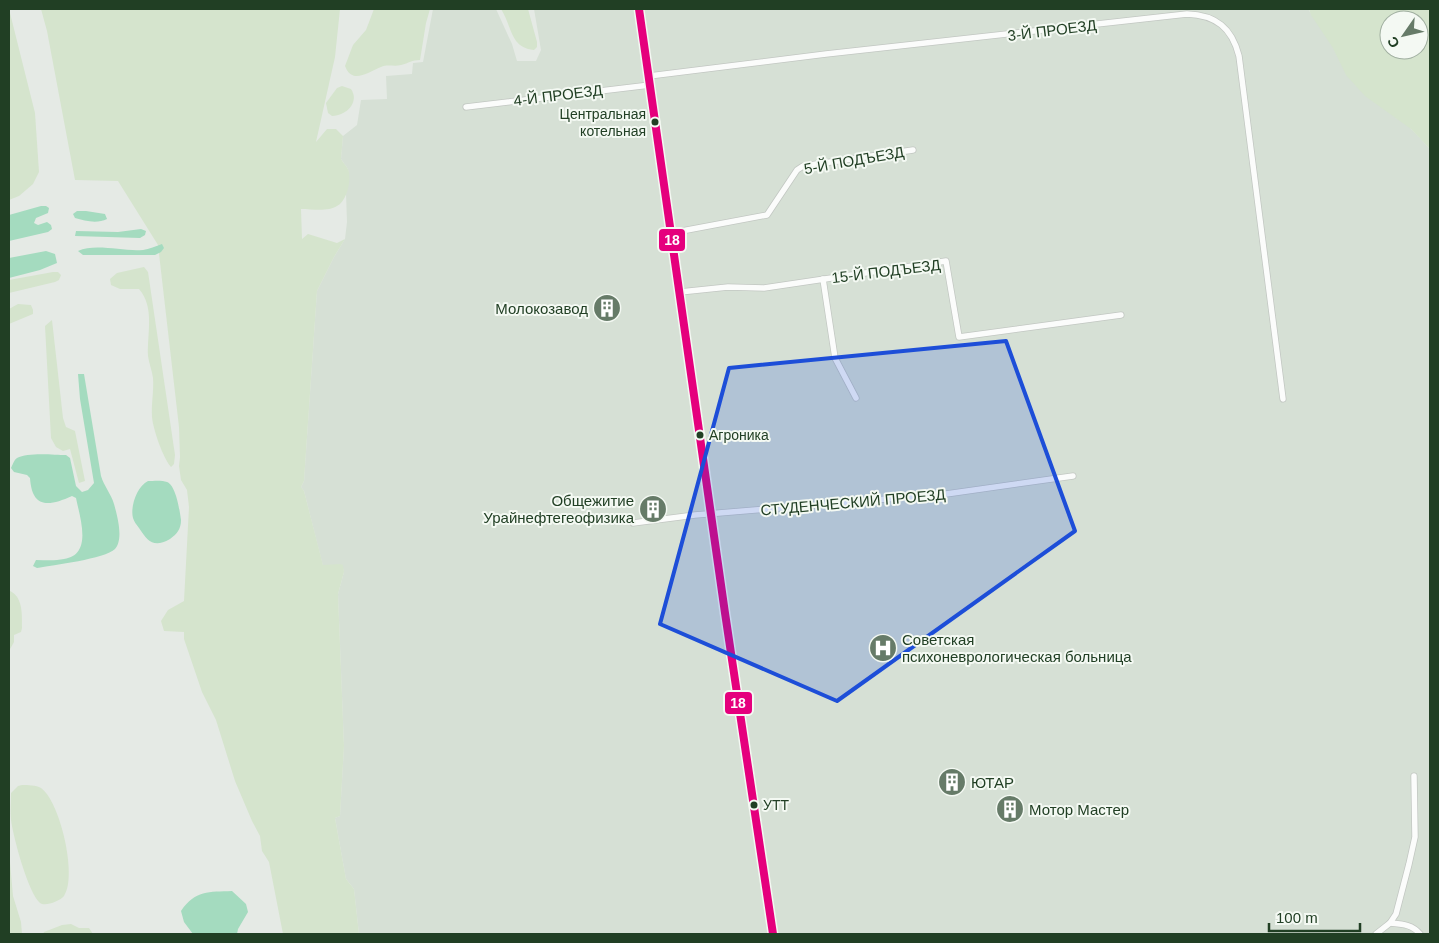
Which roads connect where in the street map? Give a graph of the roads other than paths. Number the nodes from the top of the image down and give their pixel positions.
1 (639, 9) edge
2 (650, 80) junction
3 (466, 106) dead end
4 (913, 150) dead end
5 (671, 234) junction
6 (823, 279) junction
7 (680, 292) junction
8 (1121, 315) dead end
9 (856, 398) dead end
10 (1283, 399) dead end
11 (1073, 476) dead end
12 (711, 514) junction
13 (633, 522) dead end
14 (1414, 776) dead end
15 (1390, 923) junction
16 (773, 934) edge
17 (1376, 934) edge
18 (1420, 934) edge

1 - 2 main road
2 - 3 street, 4-Й ПРОЕЗД
2 - 5 main road
2 - 10 street, 3-Й ПРОЕЗД
4 - 5 street, 5-Й ПОДЪЕЗД
5 - 7 main road
6 - 7 street, 15-Й ПОДЪЕЗД
6 - 8 street, 15-Й ПОДЪЕЗД
6 - 9 street
7 - 12 main road
11 - 12 street, СТУДЕНЧЕСКИЙ ПРОЕЗД
12 - 13 street, СТУДЕНЧЕСКИЙ ПРОЕЗД
12 - 16 main road
14 - 15 street
15 - 17 street
15 - 18 street

